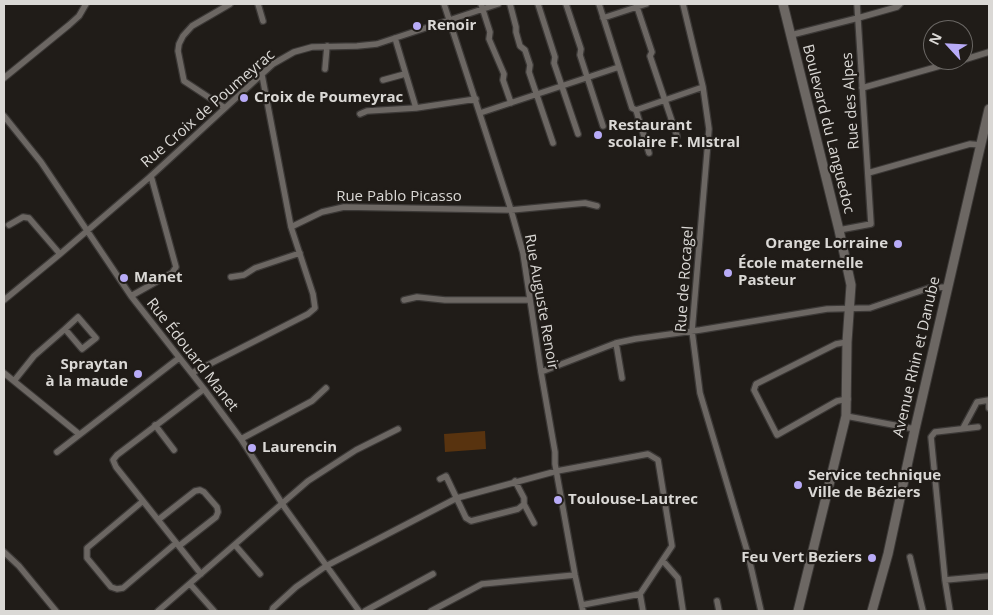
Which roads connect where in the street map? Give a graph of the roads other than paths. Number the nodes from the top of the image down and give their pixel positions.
1 (86, 4) edge
2 (230, 4) edge
3 (258, 4) edge
4 (444, 4) edge
5 (498, 4) edge
6 (510, 4) edge
7 (538, 4) edge
8 (566, 4) edge
9 (599, 4) edge
10 (646, 4) edge
11 (683, 4) edge
12 (783, 4) edge
13 (857, 4) edge
14 (900, 4) edge
15 (637, 5) edge
16 (482, 6) edge
17 (604, 18) junction
18 (858, 18) junction
19 (263, 20) dead end
20 (450, 20) junction
21 (791, 34) junction
22 (395, 38) junction
23 (327, 46) junction
24 (989, 52) edge
25 (973, 57) edge
26 (619, 67) junction
27 (325, 69) dead end
28 (926, 70) edge
29 (262, 74) junction
30 (405, 74) junction
31 (587, 77) junction
32 (4, 78) edge
33 (384, 80) dead end
34 (562, 86) junction
35 (703, 87) junction
36 (862, 88) junction
37 (537, 94) junction
38 (476, 99) junction
39 (666, 100) junction
40 (511, 103) junction
41 (225, 108) junction
42 (416, 108) junction
43 (989, 109) edge
44 (636, 110) junction
45 (480, 113) junction
46 (360, 114) dead end
47 (4, 116) edge
48 (604, 126) dead end
49 (578, 134) dead end
50 (677, 136) dead end
51 (553, 143) dead end
52 (981, 146) junction
53 (649, 153) dead end
54 (868, 172) junction
55 (151, 176) junction
56 (597, 206) dead end
57 (512, 210) junction
58 (9, 225) dead end
59 (291, 226) junction
60 (87, 230) junction
61 (840, 230) junction
62 (300, 253) junction
63 (60, 254) junction
64 (231, 277) dead end
65 (947, 287) junction
66 (131, 296) junction
67 (4, 300) edge
68 (404, 300) dead end
69 (530, 300) junction
70 (850, 309) junction
71 (65, 329) junction
72 (692, 331) junction
73 (847, 342) junction
74 (616, 343) junction
75 (179, 358) junction
76 (541, 372) junction
77 (4, 373) edge
78 (192, 374) junction
79 (622, 378) dead end
80 (14, 381) junction
81 (326, 388) dead end
82 (204, 389) junction
83 (848, 399) junction
84 (989, 400) edge
85 (989, 408) edge
86 (846, 416) junction
87 (155, 425) junction
88 (978, 427) dead end
89 (398, 428) dead end
90 (963, 428) junction
91 (915, 429) junction
92 (79, 434) junction
93 (241, 439) junction
94 (174, 450) dead end
95 (57, 452) dead end
96 (557, 471) junction
97 (440, 479) dead end
98 (515, 481) junction
99 (457, 498) junction
100 (142, 501) junction
101 (282, 504) junction
102 (524, 504) junction
103 (158, 520) junction
104 (534, 523) dead end
105 (177, 544) junction
106 (235, 544) junction
107 (4, 552) edge
108 (910, 557) dead end
109 (663, 561) junction
110 (326, 566) junction
111 (201, 574) junction
112 (260, 574) dead end
113 (434, 574) dead end
114 (575, 575) junction
115 (989, 576) edge
116 (946, 580) junction
117 (190, 584) junction
118 (640, 594) junction
119 (717, 600) dead end
120 (583, 608) edge
121 (56, 611) edge
122 (158, 611) edge
123 (214, 611) edge
124 (272, 611) edge
125 (359, 611) edge
126 (365, 611) edge
127 (431, 611) edge
128 (643, 611) edge
129 (683, 611) edge
130 (719, 611) edge
131 (761, 611) edge
132 (798, 611) edge
133 (872, 611) edge
134 (923, 611) edge
135 (950, 611) edge

1 - 32 street
2 - 41 street
3 - 19 street
4 - 20 street, Rue Auguste Renoir
5 - 16 street, Rue Croix de Poumeyrac
6 - 37 street
7 - 34 street
8 - 31 street
9 - 17 street
10 - 15 street
11 - 35 street, Rue de Rocagel
12 - 21 street, Boulevard du Languedoc
13 - 18 street, Rue des Alpes
14 - 18 street
15 - 17 street
15 - 39 street
16 - 20 street, Rue Croix de Poumeyrac
16 - 40 street
17 - 26 street
18 - 21 street
18 - 36 street, Rue des Alpes
20 - 22 street, Rue Croix de Poumeyrac
20 - 38 street, Rue Auguste Renoir
21 - 61 street, Boulevard du Languedoc
22 - 23 street, Rue Croix de Poumeyrac
22 - 30 street
23 - 27 street
23 - 29 street, Rue Croix de Poumeyrac
24 - 25 street
26 - 31 street
26 - 44 street
28 - 36 street
29 - 41 street, Rue Croix de Poumeyrac
29 - 59 street
30 - 33 street
30 - 42 street
31 - 34 street
31 - 48 street
34 - 37 street
34 - 49 street
35 - 39 street
35 - 72 street, Rue de Rocagel
36 - 54 street, Rue des Alpes
37 - 40 street
37 - 51 street
38 - 42 street
38 - 45 street, Rue Auguste Renoir
39 - 44 street
39 - 50 street
40 - 45 street
41 - 55 street, Rue Croix de Poumeyrac
42 - 46 street
43 - 52 street, Avenue Rhin et Danube
44 - 53 street
45 - 57 street, Rue Auguste Renoir
47 - 60 street, Rue Édouard Manet
52 - 54 street
52 - 65 street, Avenue Rhin et Danube
54 - 61 street, Rue des Alpes
55 - 60 street, Rue Croix de Poumeyrac
55 - 66 street
56 - 57 street, Rue Pablo Picasso
57 - 59 street, Rue Pablo Picasso
57 - 69 street, Rue Auguste Renoir
58 - 63 street
59 - 62 street
60 - 63 street, Rue Croix de Poumeyrac
60 - 66 street, Rue Édouard Manet
61 - 70 street, Boulevard du Languedoc
62 - 64 street
62 - 78 street
63 - 67 street, Rue Croix de Poumeyrac
65 - 70 street
65 - 91 street, Avenue Rhin et Danube
66 - 75 street, Rue Édouard Manet
68 - 69 street
69 - 76 street, Rue Auguste Renoir
70 - 72 street
70 - 73 street, Boulevard du Languedoc
71 - 71 street
71 - 80 street
72 - 74 street
72 - 131 street, Rue de Rocagel
73 - 83 street, Boulevard du Languedoc
73 - 83 street
74 - 76 street
74 - 79 street
75 - 78 street, Rue Édouard Manet
75 - 92 street
76 - 96 street, Rue Auguste Renoir
77 - 80 street
78 - 82 street, Rue Édouard Manet
80 - 92 street
81 - 93 street
82 - 87 street
82 - 93 street, Rue Édouard Manet
83 - 86 street, Boulevard du Languedoc
84 - 85 street
84 - 90 street
86 - 91 street
86 - 132 street, Boulevard du Languedoc
87 - 94 street
87 - 100 street
88 - 90 street
89 - 101 street
90 - 116 street
91 - 133 street, Avenue Rhin et Danube
92 - 95 street
93 - 101 street, Rue Édouard Manet
96 - 98 street
96 - 109 street
96 - 114 street, Rue Auguste Renoir
97 - 99 street
98 - 99 street
98 - 102 street
99 - 102 street
99 - 110 street
100 - 103 street
100 - 105 street
101 - 106 street
101 - 110 street, Rue Édouard Manet
102 - 104 street
103 - 105 street
103 - 105 street
105 - 111 street
106 - 111 street
106 - 112 street
107 - 121 street
108 - 134 street
109 - 118 street
109 - 129 street
110 - 124 street
110 - 125 street, Rue Édouard Manet
111 - 117 street
113 - 126 street
114 - 120 street, Rue Auguste Renoir
114 - 127 street
115 - 116 street
116 - 135 street
117 - 122 street
117 - 123 street
118 - 120 street
118 - 128 street
119 - 130 street

